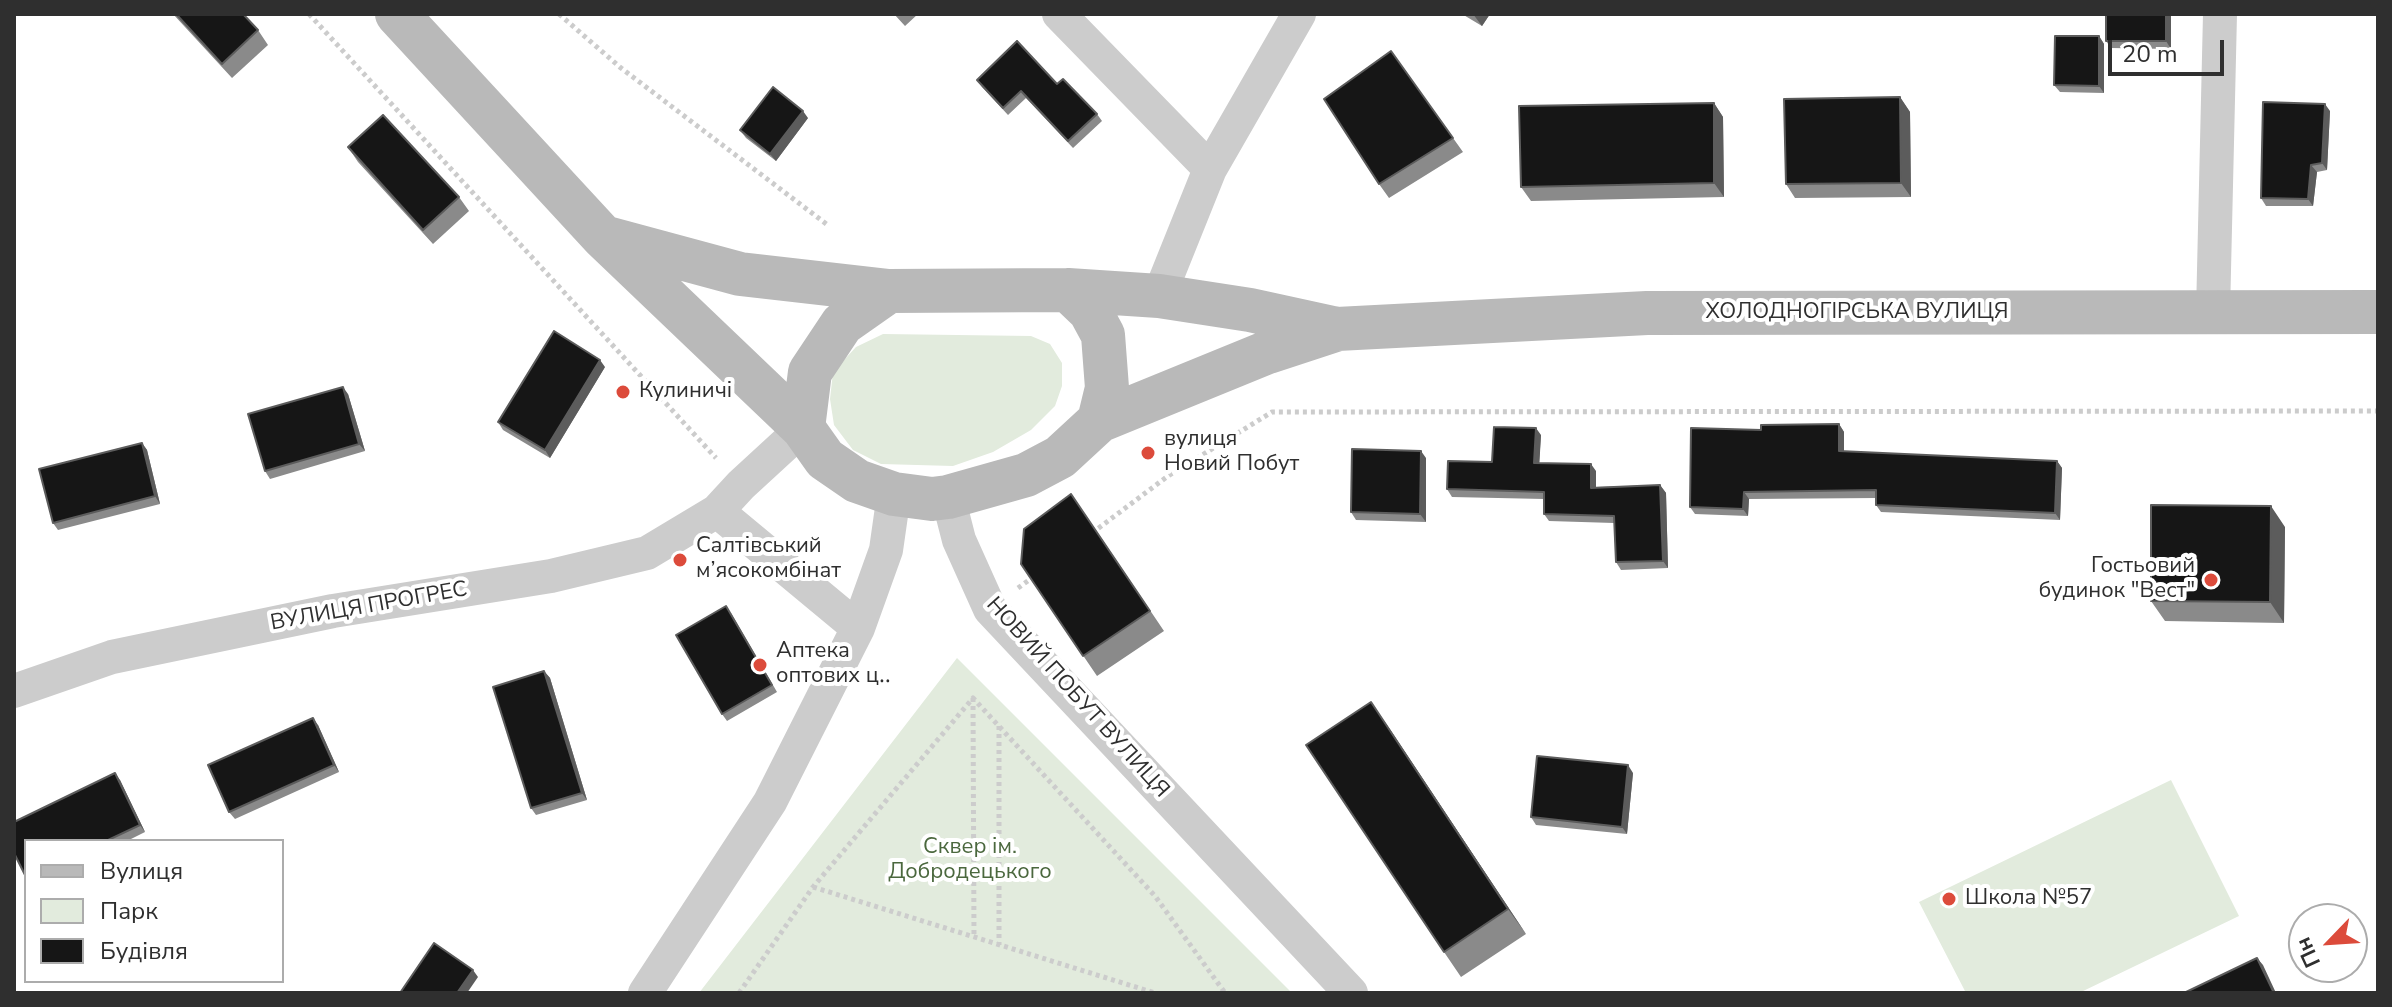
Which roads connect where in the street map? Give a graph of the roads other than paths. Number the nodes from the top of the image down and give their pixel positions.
1 (397, 14) edge
2 (1059, 14) edge
3 (1299, 14) edge
4 (2220, 14) edge
5 (1210, 169) junction
6 (603, 237) junction
7 (1068, 290) junction
8 (889, 291) junction
9 (1159, 296) junction
10 (2378, 312) edge
11 (2213, 313) junction
12 (1337, 329) junction
13 (1099, 421) junction
14 (803, 428) junction
15 (894, 494) junction
16 (948, 497) junction
17 (717, 511) junction
18 (858, 628) junction
19 (14, 691) edge
20 (645, 993) edge
21 (1351, 993) edge

1 - 6 main road
2 - 5 street
3 - 5 street
4 - 11 street
5 - 9 street
6 - 8 main road
6 - 14 main road
7 - 8 main road
7 - 9 main road, ХОЛОДНОГІРСЬКА ВУЛИЦЯ
7 - 13 main road
8 - 14 main road
9 - 12 main road, ХОЛОДНОГІРСЬКА ВУЛИЦЯ
10 - 11 main road, ХОЛОДНОГІРСЬКА ВУЛИЦЯ
11 - 12 main road, ХОЛОДНОГІРСЬКА ВУЛИЦЯ
12 - 13 main road, ХОЛОДНОГІРСЬКА ВУЛИЦЯ
13 - 16 main road
14 - 15 main road
14 - 17 street, ВУЛИЦЯ ПРОГРЕС
15 - 16 main road
15 - 18 street
16 - 21 street, НОВИЙ ПОБУТ ВУЛИЦЯ
17 - 18 street
17 - 19 street, ВУЛИЦЯ ПРОГРЕС
18 - 20 street

